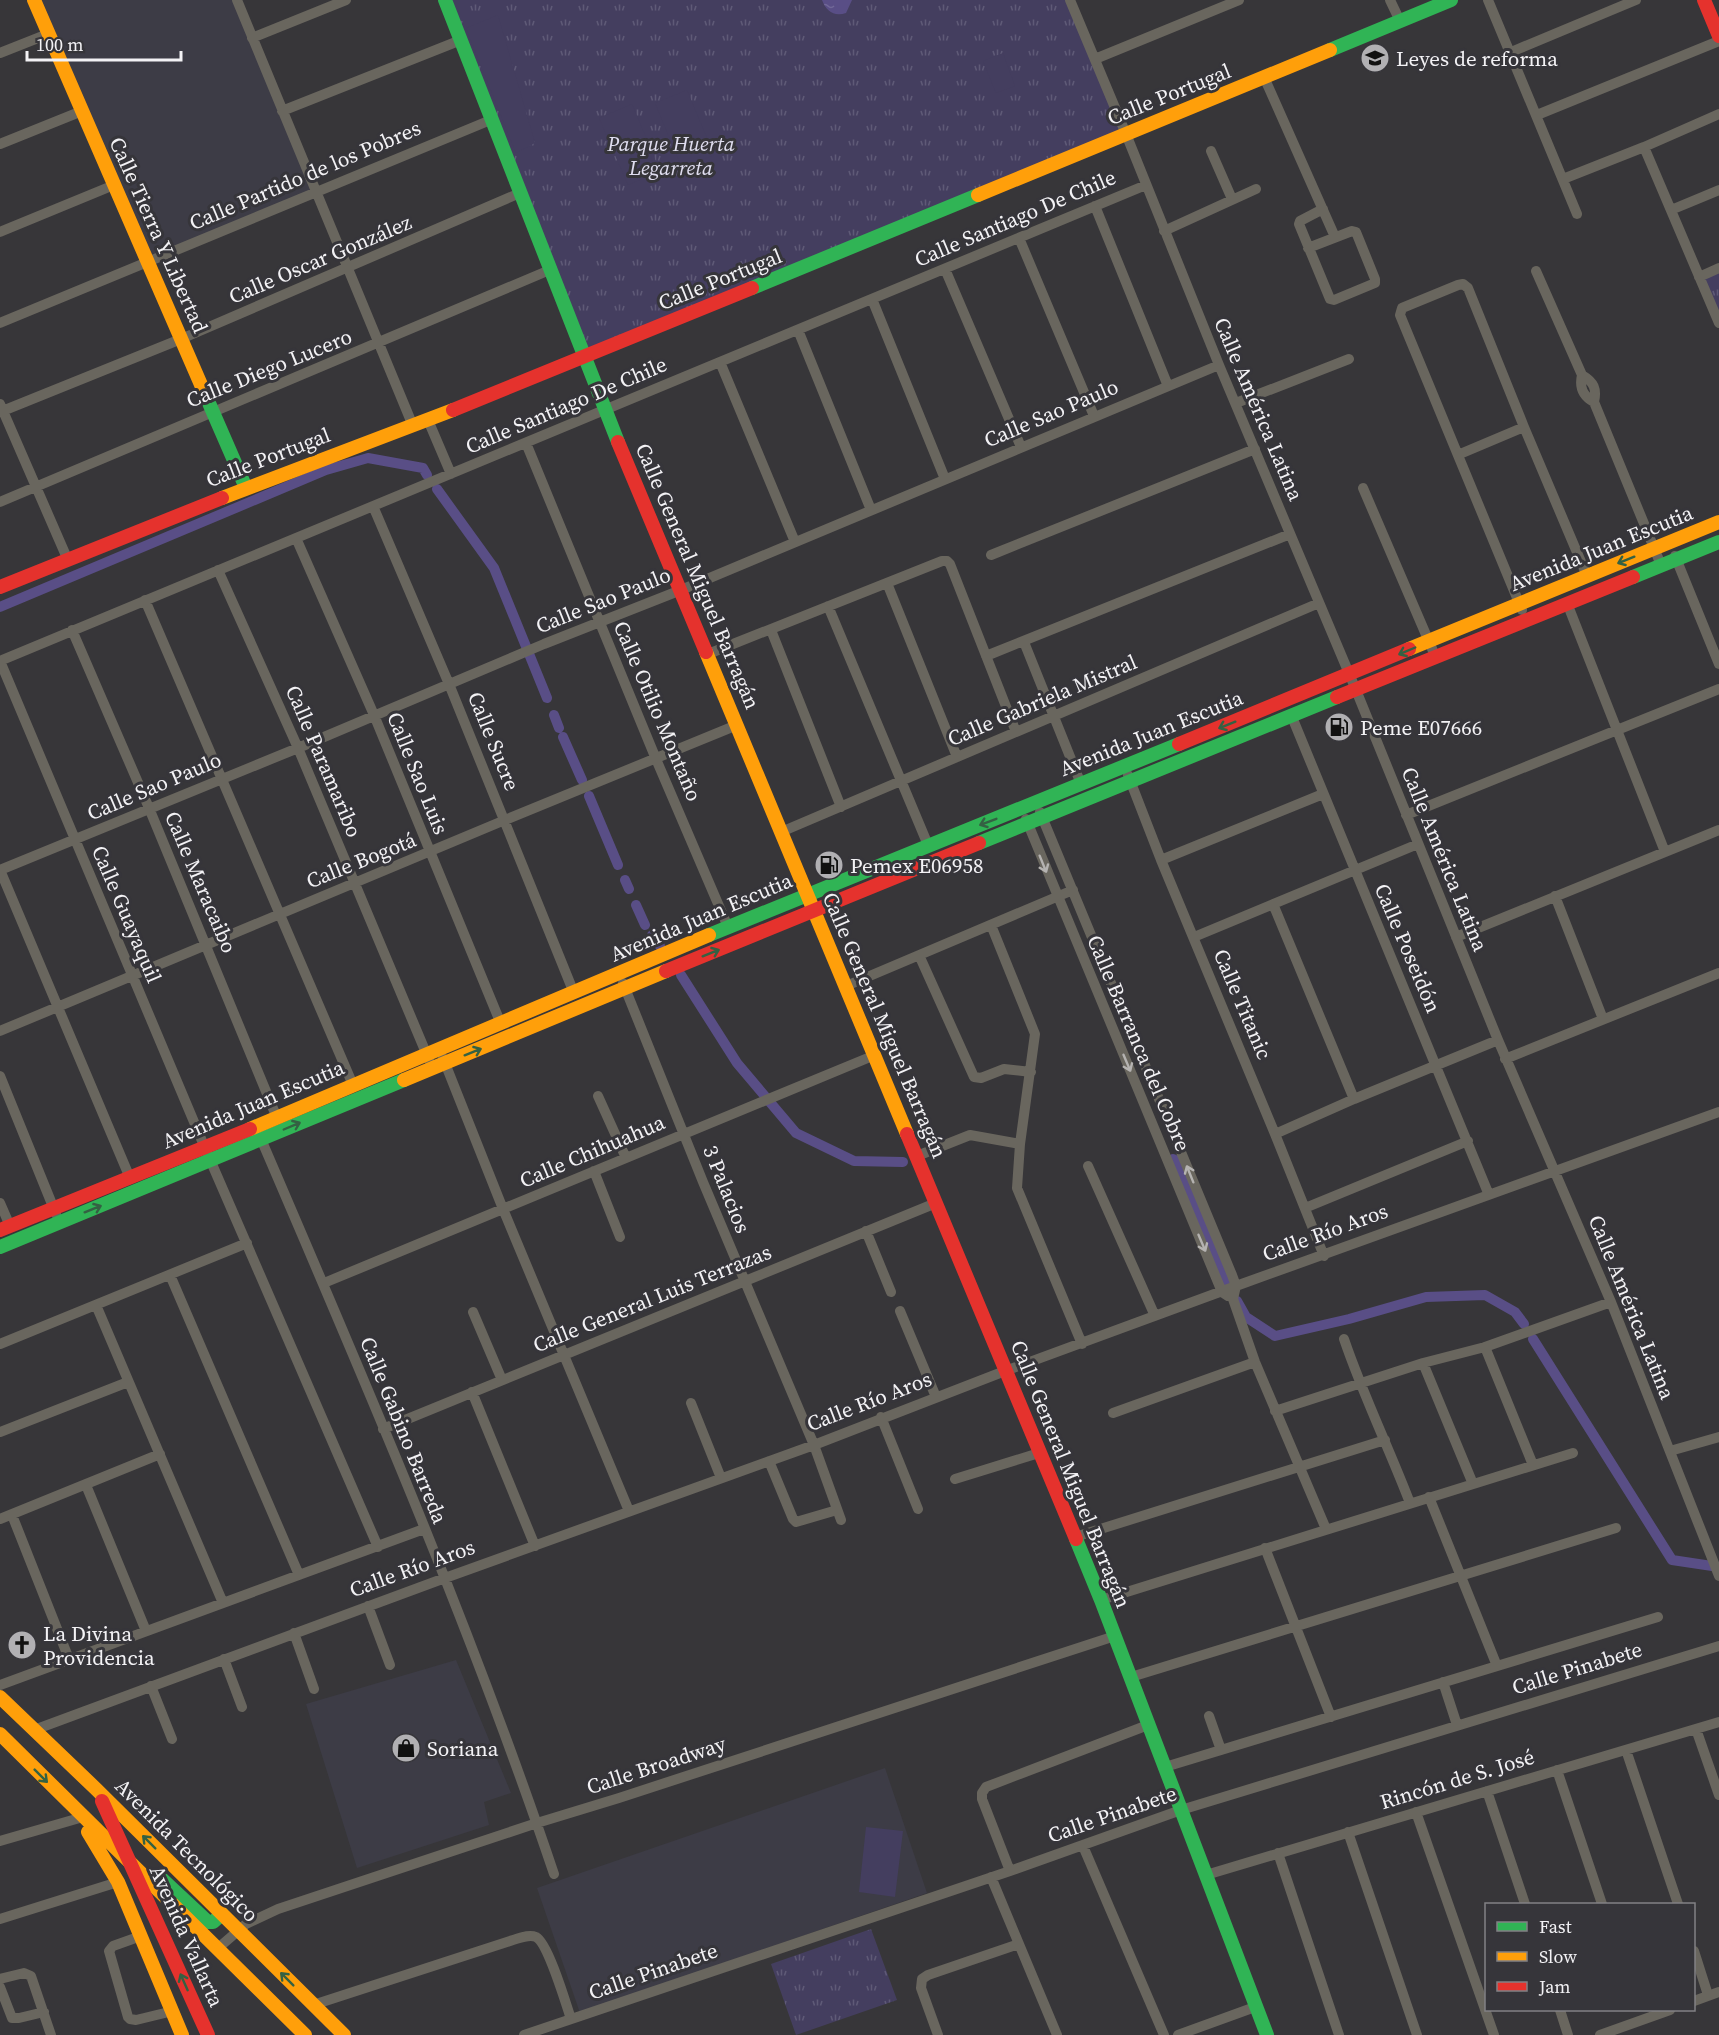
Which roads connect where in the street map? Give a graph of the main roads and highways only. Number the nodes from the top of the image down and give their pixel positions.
1 (34, 0) edge
2 (445, 0) edge
3 (1452, 0) edge
4 (1704, 0) edge
5 (1719, 36) edge
6 (584, 357) junction
7 (246, 488) junction
8 (1719, 522) edge
9 (1719, 542) edge
10 (0, 587) edge
11 (807, 895) junction
12 (814, 910) junction
13 (673, 951) junction
14 (637, 966) junction
15 (680, 966) junction
16 (644, 981) junction
17 (435, 1062) junction
18 (208, 1154) junction
19 (5, 1228) edge
20 (0, 1247) edge
21 (0, 1697) edge
22 (3, 1742) edge
23 (96, 1789) junction
24 (83, 1817) junction
25 (131, 1864) junction
26 (141, 1875) junction
27 (222, 1914) junction
28 (182, 2035) edge
29 (208, 2035) edge
30 (305, 2035) edge
31 (344, 2035) edge
32 (1267, 2035) edge

1 - 7 main road, Calle Tierra Y Libertad
2 - 6 main road, Calle General Miguel Barragán
3 - 6 main road, Calle Portugal
4 - 5 main road
6 - 7 main road, Calle Portugal
6 - 11 main road, Calle General Miguel Barragán
7 - 10 main road, Calle Portugal
8 -> 11 main road, Avenida Juan Escutia
9 - 12 main road, Avenida Juan Escutia
11 - 12 main road, Calle General Miguel Barragán
11 - 13 main road, Avenida Juan Escutia
15 -> 12 main road, Avenida Juan Escutia
12 - 32 main road, Calle General Miguel Barragán
13 - 14 main road, Avenida Juan Escutia
13 - 15 main road
14 - 16 main road
14 - 17 main road, Avenida Juan Escutia
15 - 16 main road, Avenida Juan Escutia
17 -> 16 main road, Avenida Juan Escutia
18 -> 17 main road, Avenida Juan Escutia
17 - 18 main road, Avenida Juan Escutia
18 - 19 main road, Avenida Juan Escutia
20 -> 18 main road, Avenida Juan Escutia
21 - 23 main road, Avenida Tecnológico
22 -> 24 main road
23 - 25 main road, Avenida Vallarta
27 -> 23 main road, Avenida Tecnológico
24 - 25 main road
24 - 28 main road, Avenida Vallarta
25 - 26 main road
29 -> 25 main road, Avenida Vallarta
26 - 27 main road
26 - 30 main road
31 -> 27 main road, Avenida Tecnológico

